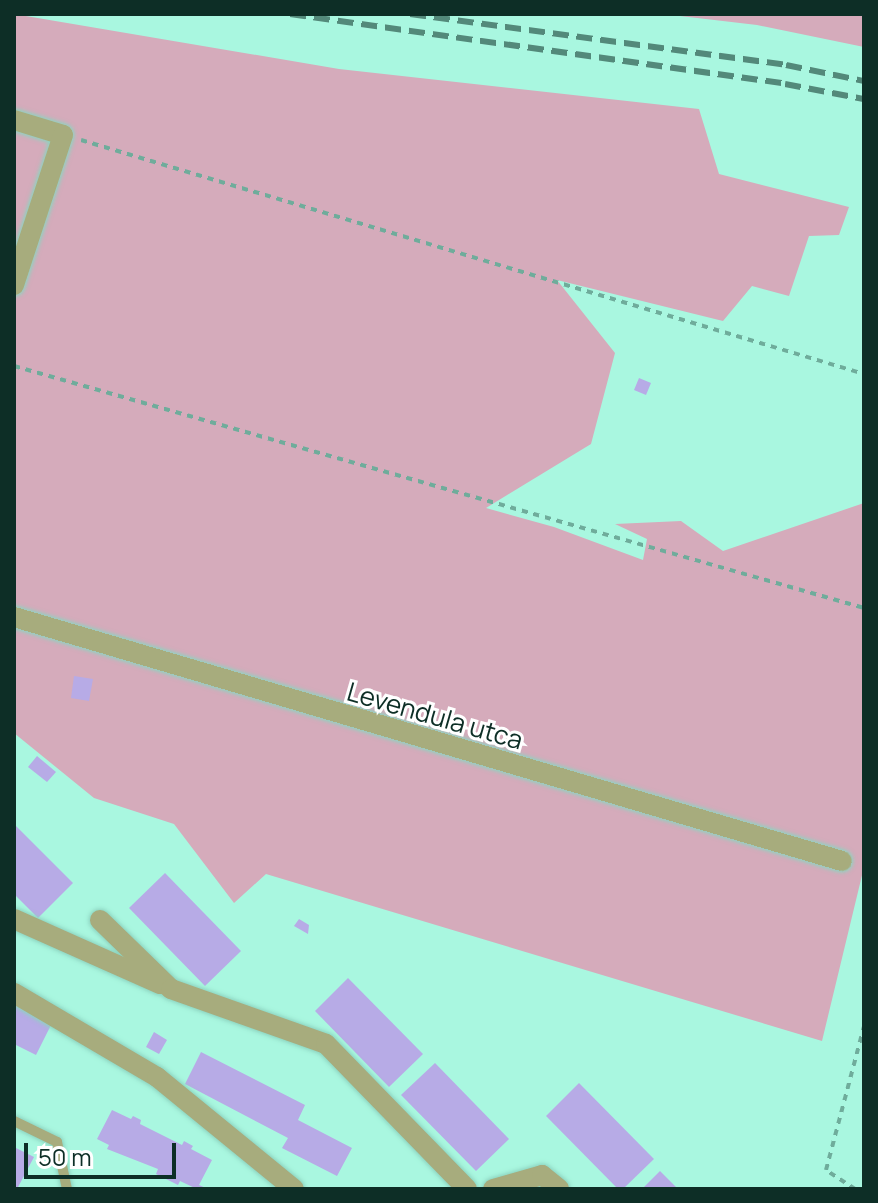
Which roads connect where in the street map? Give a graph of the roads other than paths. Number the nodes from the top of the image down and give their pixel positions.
1 (14, 120) edge
2 (14, 285) edge
3 (14, 617) edge
4 (842, 861) dead end
5 (14, 919) edge
6 (100, 920) dead end
7 (171, 989) junction
8 (14, 993) edge
9 (14, 1121) edge
10 (67, 1189) edge
11 (294, 1189) edge
12 (467, 1189) edge
13 (493, 1189) edge
14 (559, 1189) edge

1 - 2 street
3 - 4 street, Levendula utca
5 - 7 street
6 - 7 street
7 - 12 street
8 - 11 street
9 - 10 lane
13 - 14 street

